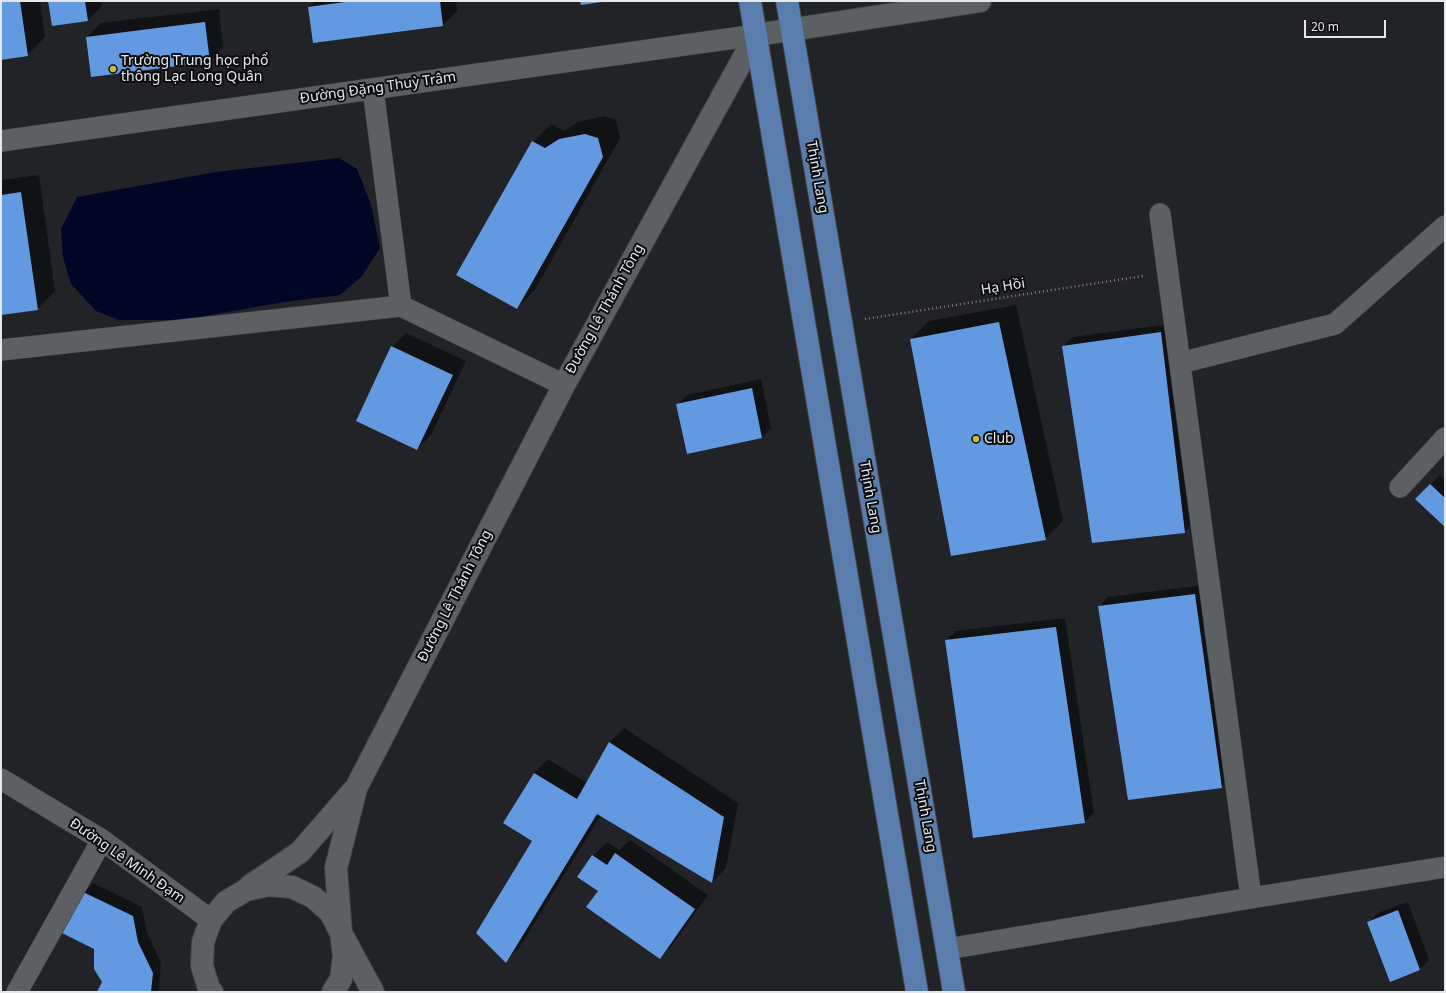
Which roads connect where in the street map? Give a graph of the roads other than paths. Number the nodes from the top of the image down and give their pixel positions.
1 (750, 1) edge
2 (787, 1) edge
3 (980, 1) edge
4 (792, 30) junction
5 (756, 35) junction
6 (373, 89) junction
7 (1, 141) edge
8 (1160, 214) dead end
9 (1445, 226) edge
10 (401, 306) junction
11 (1, 350) edge
12 (1180, 364) junction
13 (564, 385) junction
14 (1445, 438) edge
15 (1400, 487) dead end
16 (1, 779) edge
17 (356, 788) junction
18 (102, 840) junction
19 (1445, 867) edge
20 (246, 890) junction
21 (1251, 898) junction
22 (211, 920) junction
23 (341, 933) junction
24 (947, 949) junction
25 (202, 966) junction
26 (17, 992) edge
27 (202, 992) edge
28 (212, 992) edge
29 (333, 992) edge
30 (373, 992) edge
31 (917, 992) edge
32 (954, 992) edge

1 - 5 main road
2 - 4 main road, Thịnh Lang
3 - 4 main road
4 - 5 main road
4 - 24 main road, Thịnh Lang
5 - 6 street, Đường Đặng Thuỳ Trâm
5 - 13 main road, Đường Lê Thánh Tông
5 - 31 main road
6 - 7 street, Đường Đặng Thuỳ Trâm
6 - 10 street
8 - 12 street
9 - 12 street
10 - 11 street
10 - 13 street
12 - 21 street
13 - 17 main road, Đường Lê Thánh Tông
14 - 15 street
16 - 18 street, Đường Lê Minh Đạm
17 - 20 main road, Đường Lê Thánh Tông
17 - 23 main road, Đường Lê Thánh Tông
18 - 22 street, Đường Lê Minh Đạm
18 - 26 street
19 - 21 street
20 - 22 main road
20 - 23 main road
21 - 24 street
22 - 25 main road
23 - 29 main road, Đường Lê Thánh Tông
23 - 30 main road
24 - 32 main road, Thịnh Lang
25 - 27 main road
25 - 28 main road

